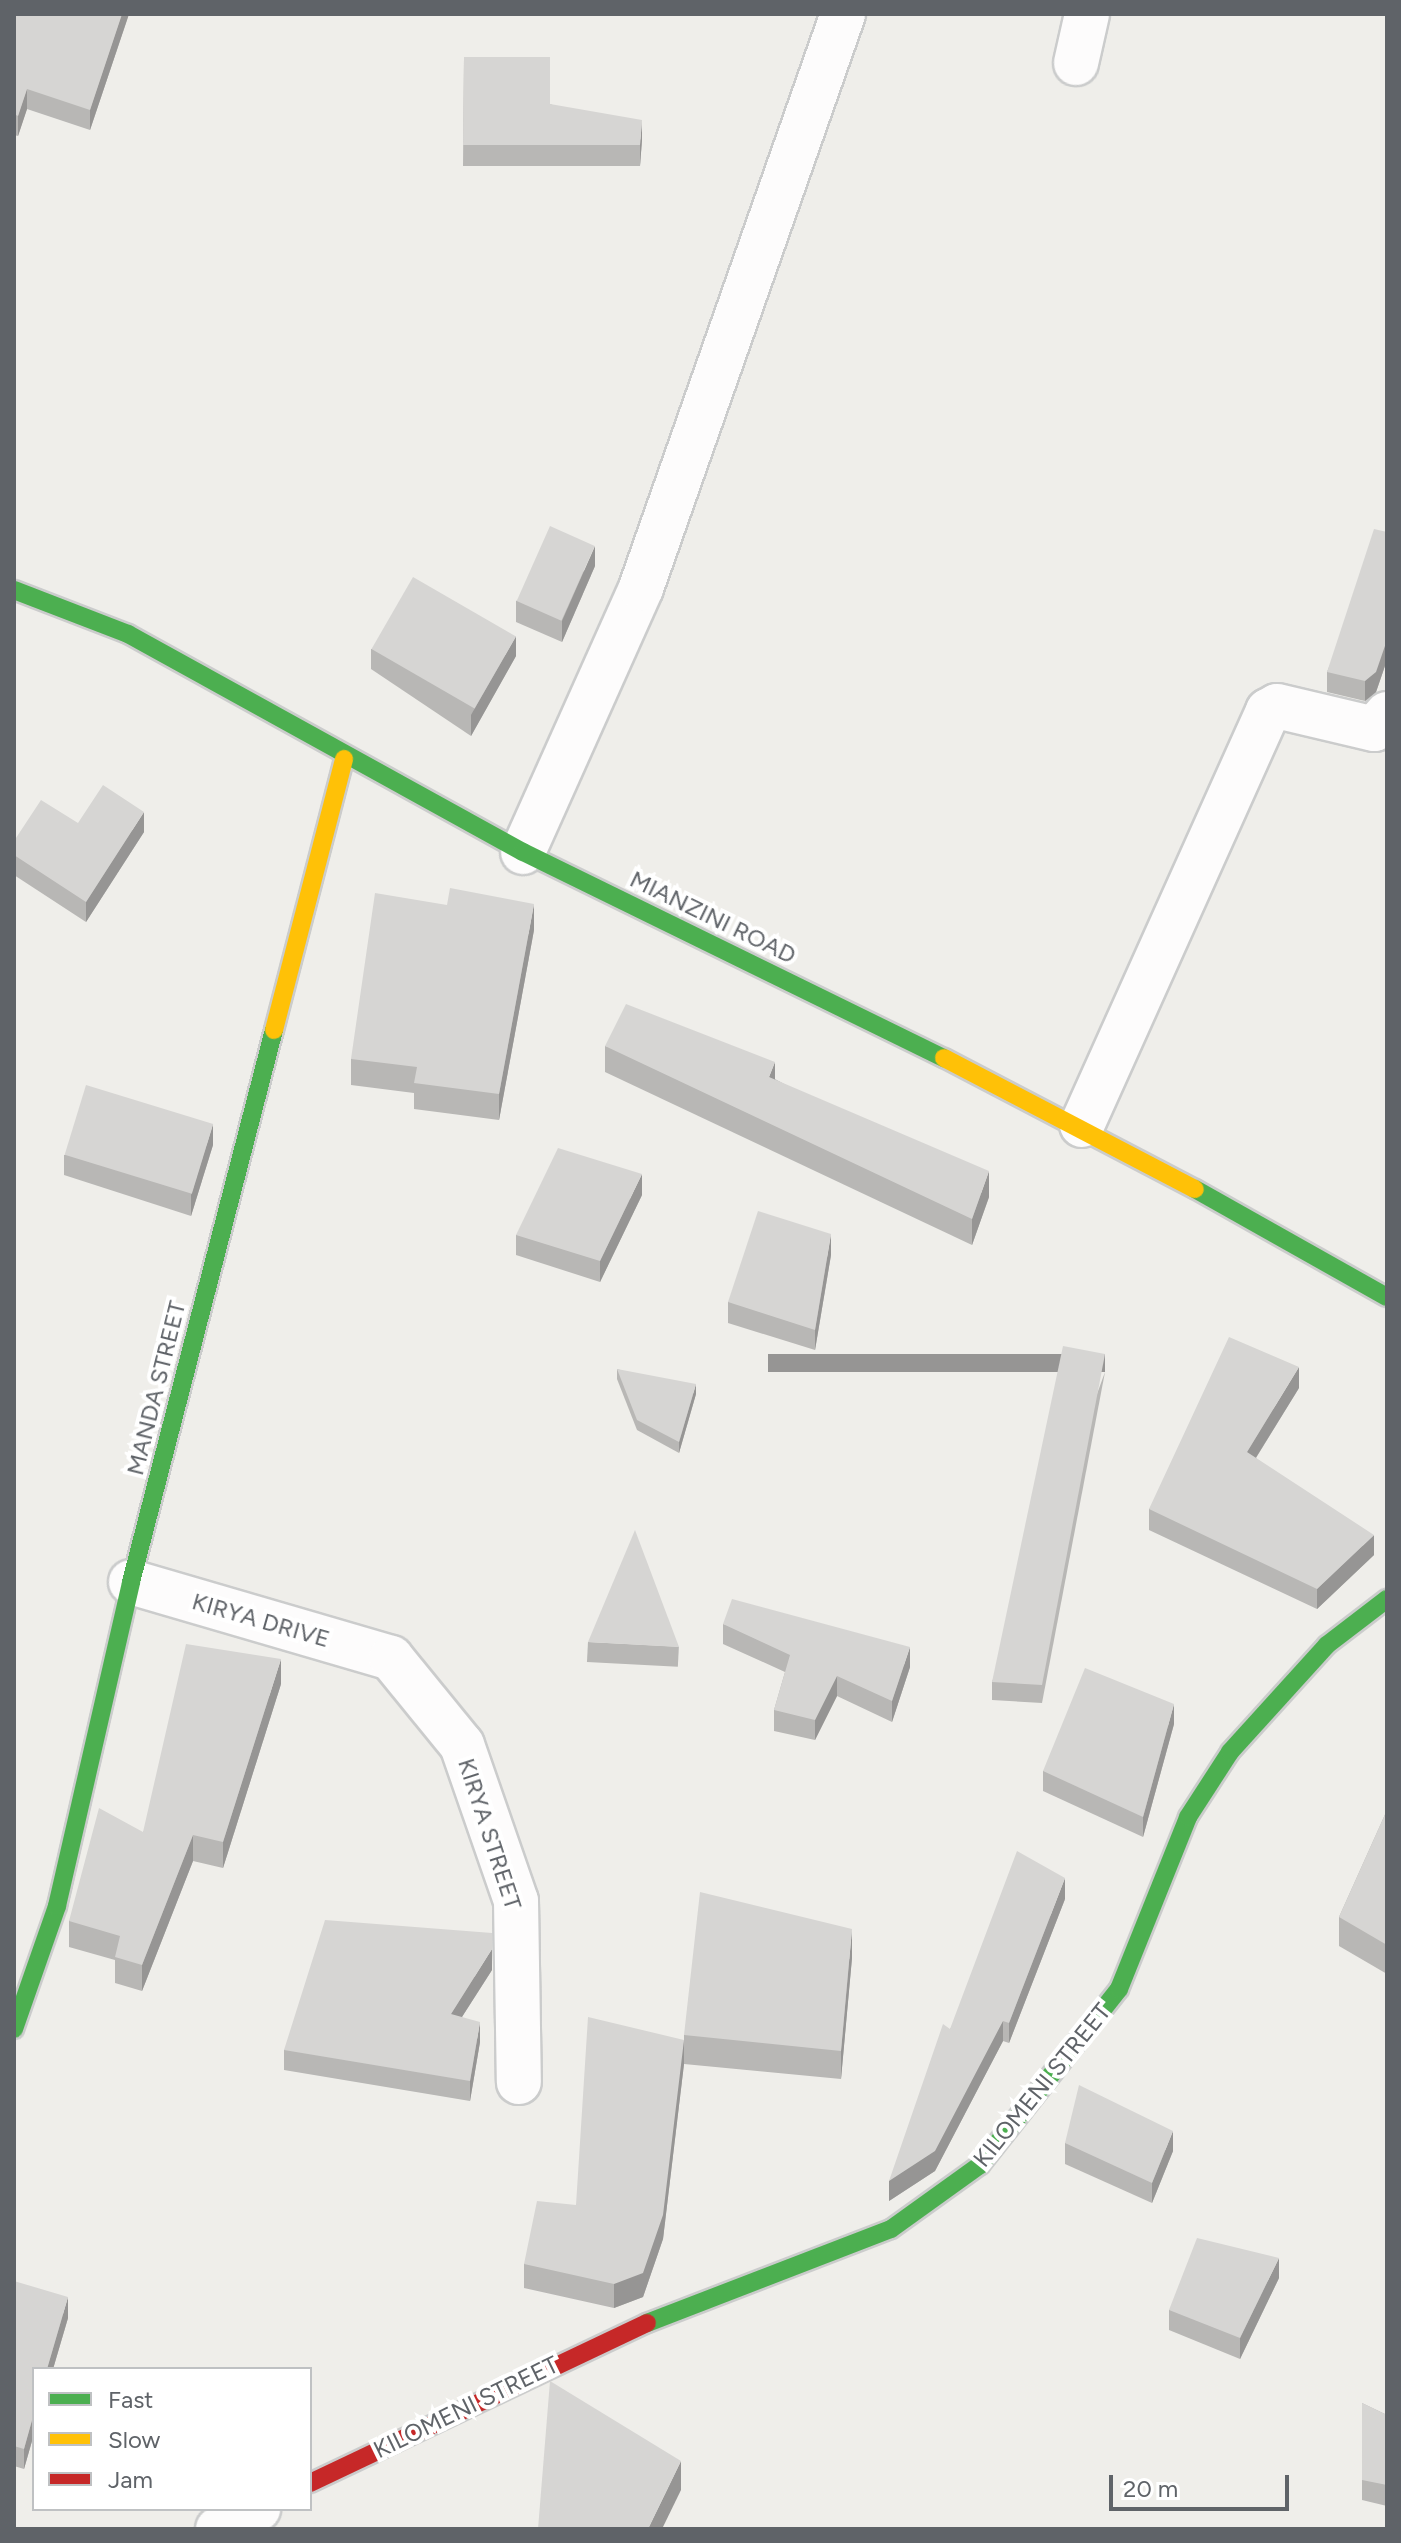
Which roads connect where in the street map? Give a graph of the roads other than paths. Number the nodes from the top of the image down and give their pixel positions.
1 (843, 14) edge
2 (1087, 14) edge
3 (1076, 63) dead end
4 (14, 590) edge
5 (1387, 714) edge
6 (344, 759) junction
7 (523, 852) junction
8 (1082, 1125) junction
9 (1387, 1297) edge
10 (131, 1582) junction
11 (1387, 1599) edge
12 (391, 1658) joint
13 (14, 2029) edge
14 (519, 2082) dead end
15 (312, 2482) edge
16 (254, 2511) edge
17 (218, 2529) edge

1 - 7 street
2 - 3 street
4 - 6 street, MIANZINI ROAD
5 - 8 street
6 - 7 street, MIANZINI ROAD
6 - 10 street, MANDA STREET
7 - 8 street, MIANZINI ROAD
8 - 9 street, MIANZINI ROAD
10 - 12 street, KIRYA DRIVE
10 - 13 street, MANDA STREET
11 - 15 street, KILOMENI STREET
12 - 14 street, KIRYA STREET
16 - 17 street

